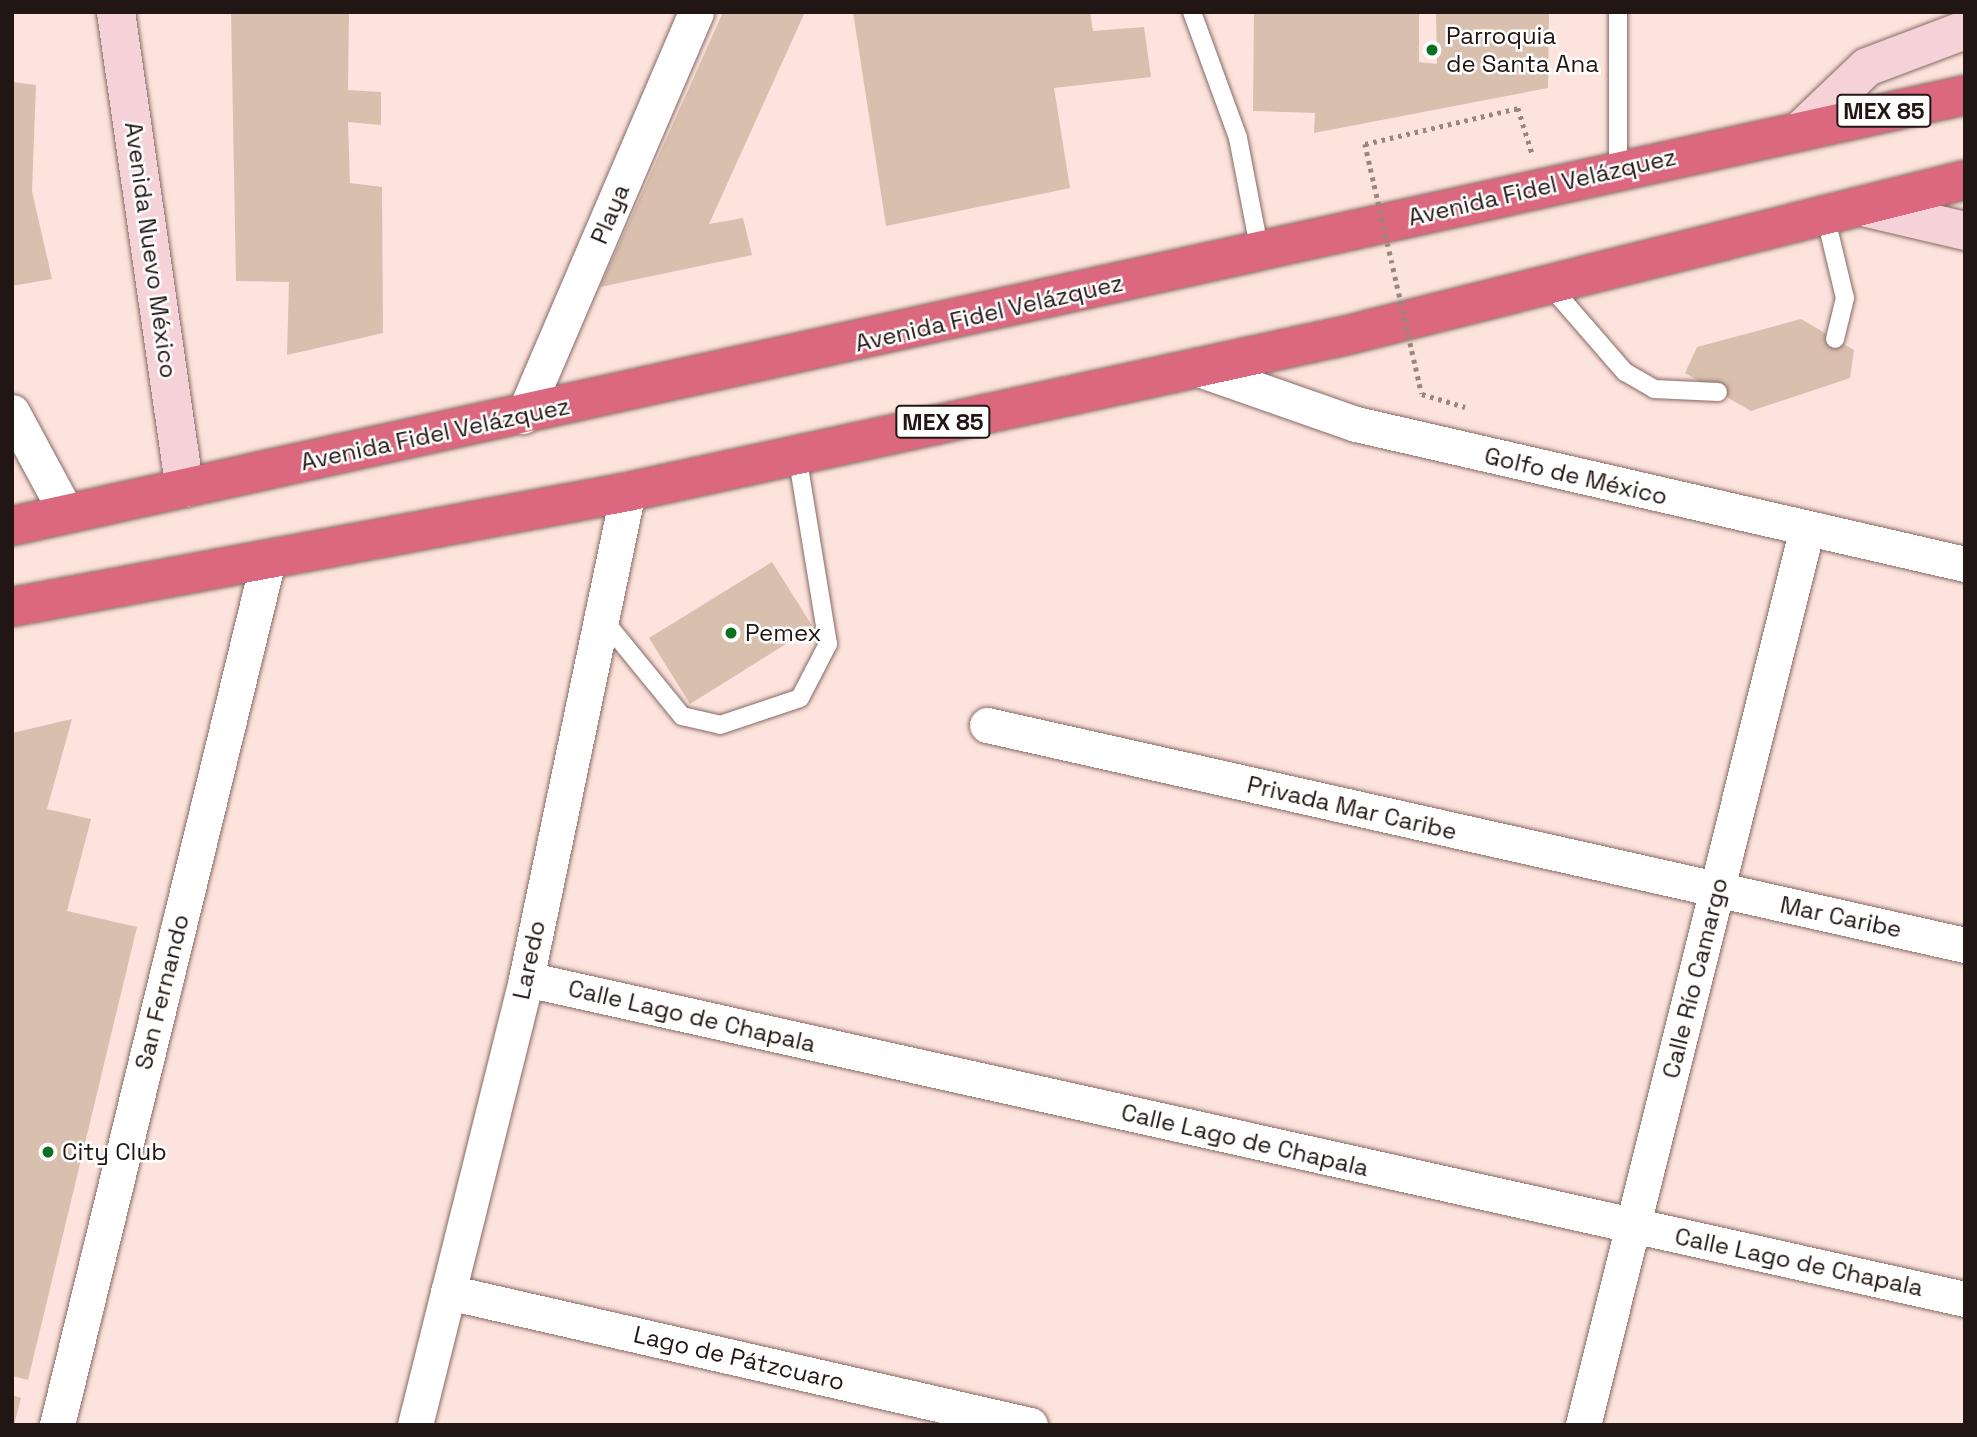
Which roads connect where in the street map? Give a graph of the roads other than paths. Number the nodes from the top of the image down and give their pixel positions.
1 (116, 12) edge
2 (696, 12) edge
3 (1192, 12) edge
4 (1618, 12) edge
5 (1965, 30) edge
6 (1965, 94) edge
7 (1803, 128) junction
8 (1618, 170) junction
9 (1965, 180) edge
10 (1867, 208) junction
11 (1826, 219) junction
12 (1965, 231) edge
13 (1261, 252) junction
14 (1551, 287) junction
15 (1835, 339) dead end
16 (1193, 367) junction
17 (1718, 392) dead end
18 (12, 412) edge
19 (523, 416) junction
20 (797, 454) junction
21 (185, 488) junction
22 (628, 492) junction
23 (67, 514) junction
24 (12, 526) edge
25 (1807, 532) junction
26 (268, 560) junction
27 (1965, 564) edge
28 (12, 607) edge
29 (601, 617) junction
30 (987, 725) dead end
31 (1717, 890) junction
32 (1965, 945) edge
33 (526, 979) junction
34 (1633, 1226) junction
35 (448, 1292) junction
36 (1965, 1299) edge
37 (57, 1425) edge
38 (415, 1425) edge
39 (1030, 1425) edge
40 (1583, 1425) edge

1 - 21 street, Avenida Nuevo México
2 - 19 street, Playa
3 - 13 lane
4 - 8 lane
5 - 7 street
6 - 7 highway, Avenida Fidel Velázquez / MEX 85
7 - 8 highway, Avenida Fidel Velázquez / MEX 85
8 - 13 highway, Avenida Fidel Velázquez / MEX 85
9 - 10 highway, MEX 85
10 - 11 highway, MEX 85
10 - 12 street
11 - 14 highway, MEX 85
11 - 15 lane
13 - 19 highway, Avenida Fidel Velázquez / MEX 85
14 - 16 highway, MEX 85
14 - 17 lane
16 - 20 highway, MEX 85
16 - 25 street, Golfo de México
18 - 23 street
19 - 21 highway, Avenida Fidel Velázquez / MEX 85
20 - 22 highway, MEX 85
20 - 29 lane
21 - 23 highway, Avenida Fidel Velázquez / MEX 85
22 - 26 highway, MEX 85
22 - 29 street, Laredo
23 - 24 highway, Avenida Fidel Velázquez / MEX 85
25 - 27 street, Golfo de México
25 - 31 street, Calle Río Camargo
26 - 28 highway, MEX 85
26 - 37 street, San Fernando
29 - 33 street, Laredo
30 - 31 street, Privada Mar Caribe
31 - 32 street, Mar Caribe
31 - 34 street, Calle Río Camargo
33 - 34 street, Calle Lago de Chapala
33 - 35 street, Laredo
34 - 36 street, Calle Lago de Chapala
34 - 40 street, Calle Río Camargo
35 - 38 street, Laredo
35 - 39 street, Lago de Pátzcuaro

